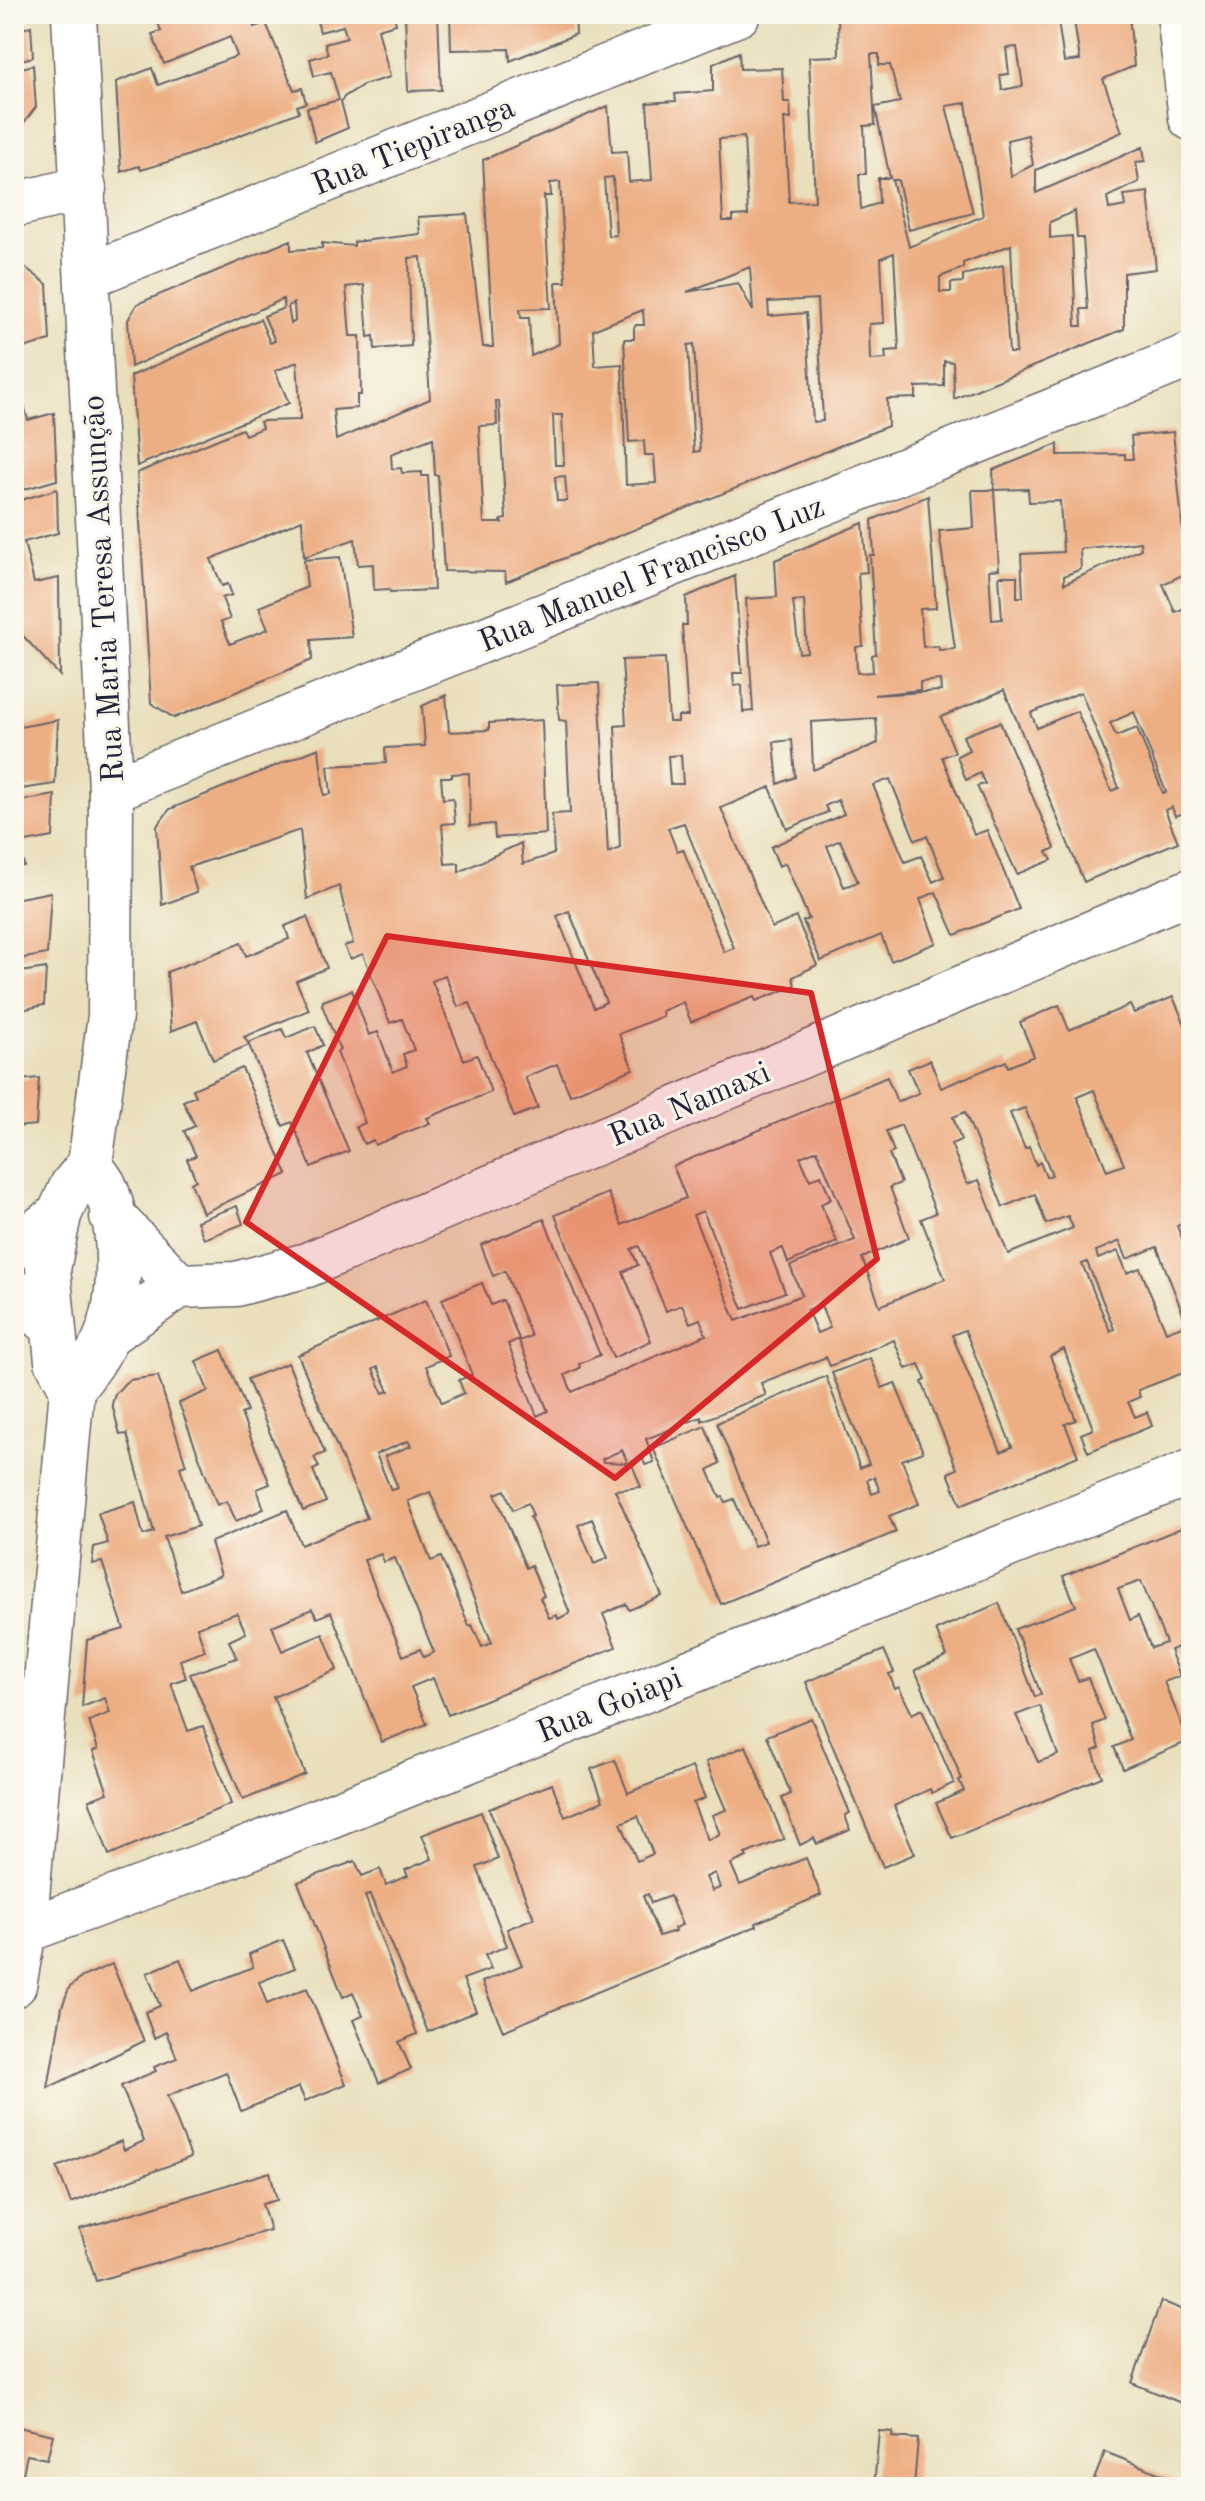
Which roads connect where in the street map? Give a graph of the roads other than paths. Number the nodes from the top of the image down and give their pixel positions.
1 (74, 14) edge
2 (738, 14) edge
3 (1179, 14) edge
4 (1191, 118) edge
5 (84, 188) junction
6 (14, 205) edge
7 (88, 276) junction
8 (1191, 355) edge
9 (111, 790) junction
10 (1191, 891) edge
11 (90, 1164) junction
12 (59, 1215) junction
13 (112, 1216) junction
14 (14, 1248) edge
15 (179, 1286) junction
16 (14, 1292) edge
17 (52, 1326) junction
18 (107, 1335) junction
19 (72, 1389) junction
20 (1191, 1472) edge
21 (24, 1931) junction
22 (14, 1985) edge

1 - 5 street, Rua Maria Teresa Assunção
2 - 7 street, Rua Tiepiranga
3 - 4 street
5 - 6 street
5 - 7 street, Rua Maria Teresa Assunção
7 - 9 street, Rua Maria Teresa Assunção
8 - 9 street, Rua Manuel Francisco Luz
9 - 11 street, Rua Maria Teresa Assunção
10 - 15 street, Rua Namaxi
11 - 12 street, Rua Maria Teresa Assunção
11 - 13 street
12 - 13 street
12 - 14 street
12 - 17 street, Rua Maria Teresa Assunção
13 - 15 street
13 - 18 street
15 - 18 street
16 - 17 street
17 - 18 street
17 - 19 street, Rua Maria Teresa Assunção
18 - 19 street
19 - 21 street, Rua Maria Teresa Assunção
20 - 21 street, Rua Goiapi
21 - 22 street, Rua Maria Teresa Assunção

